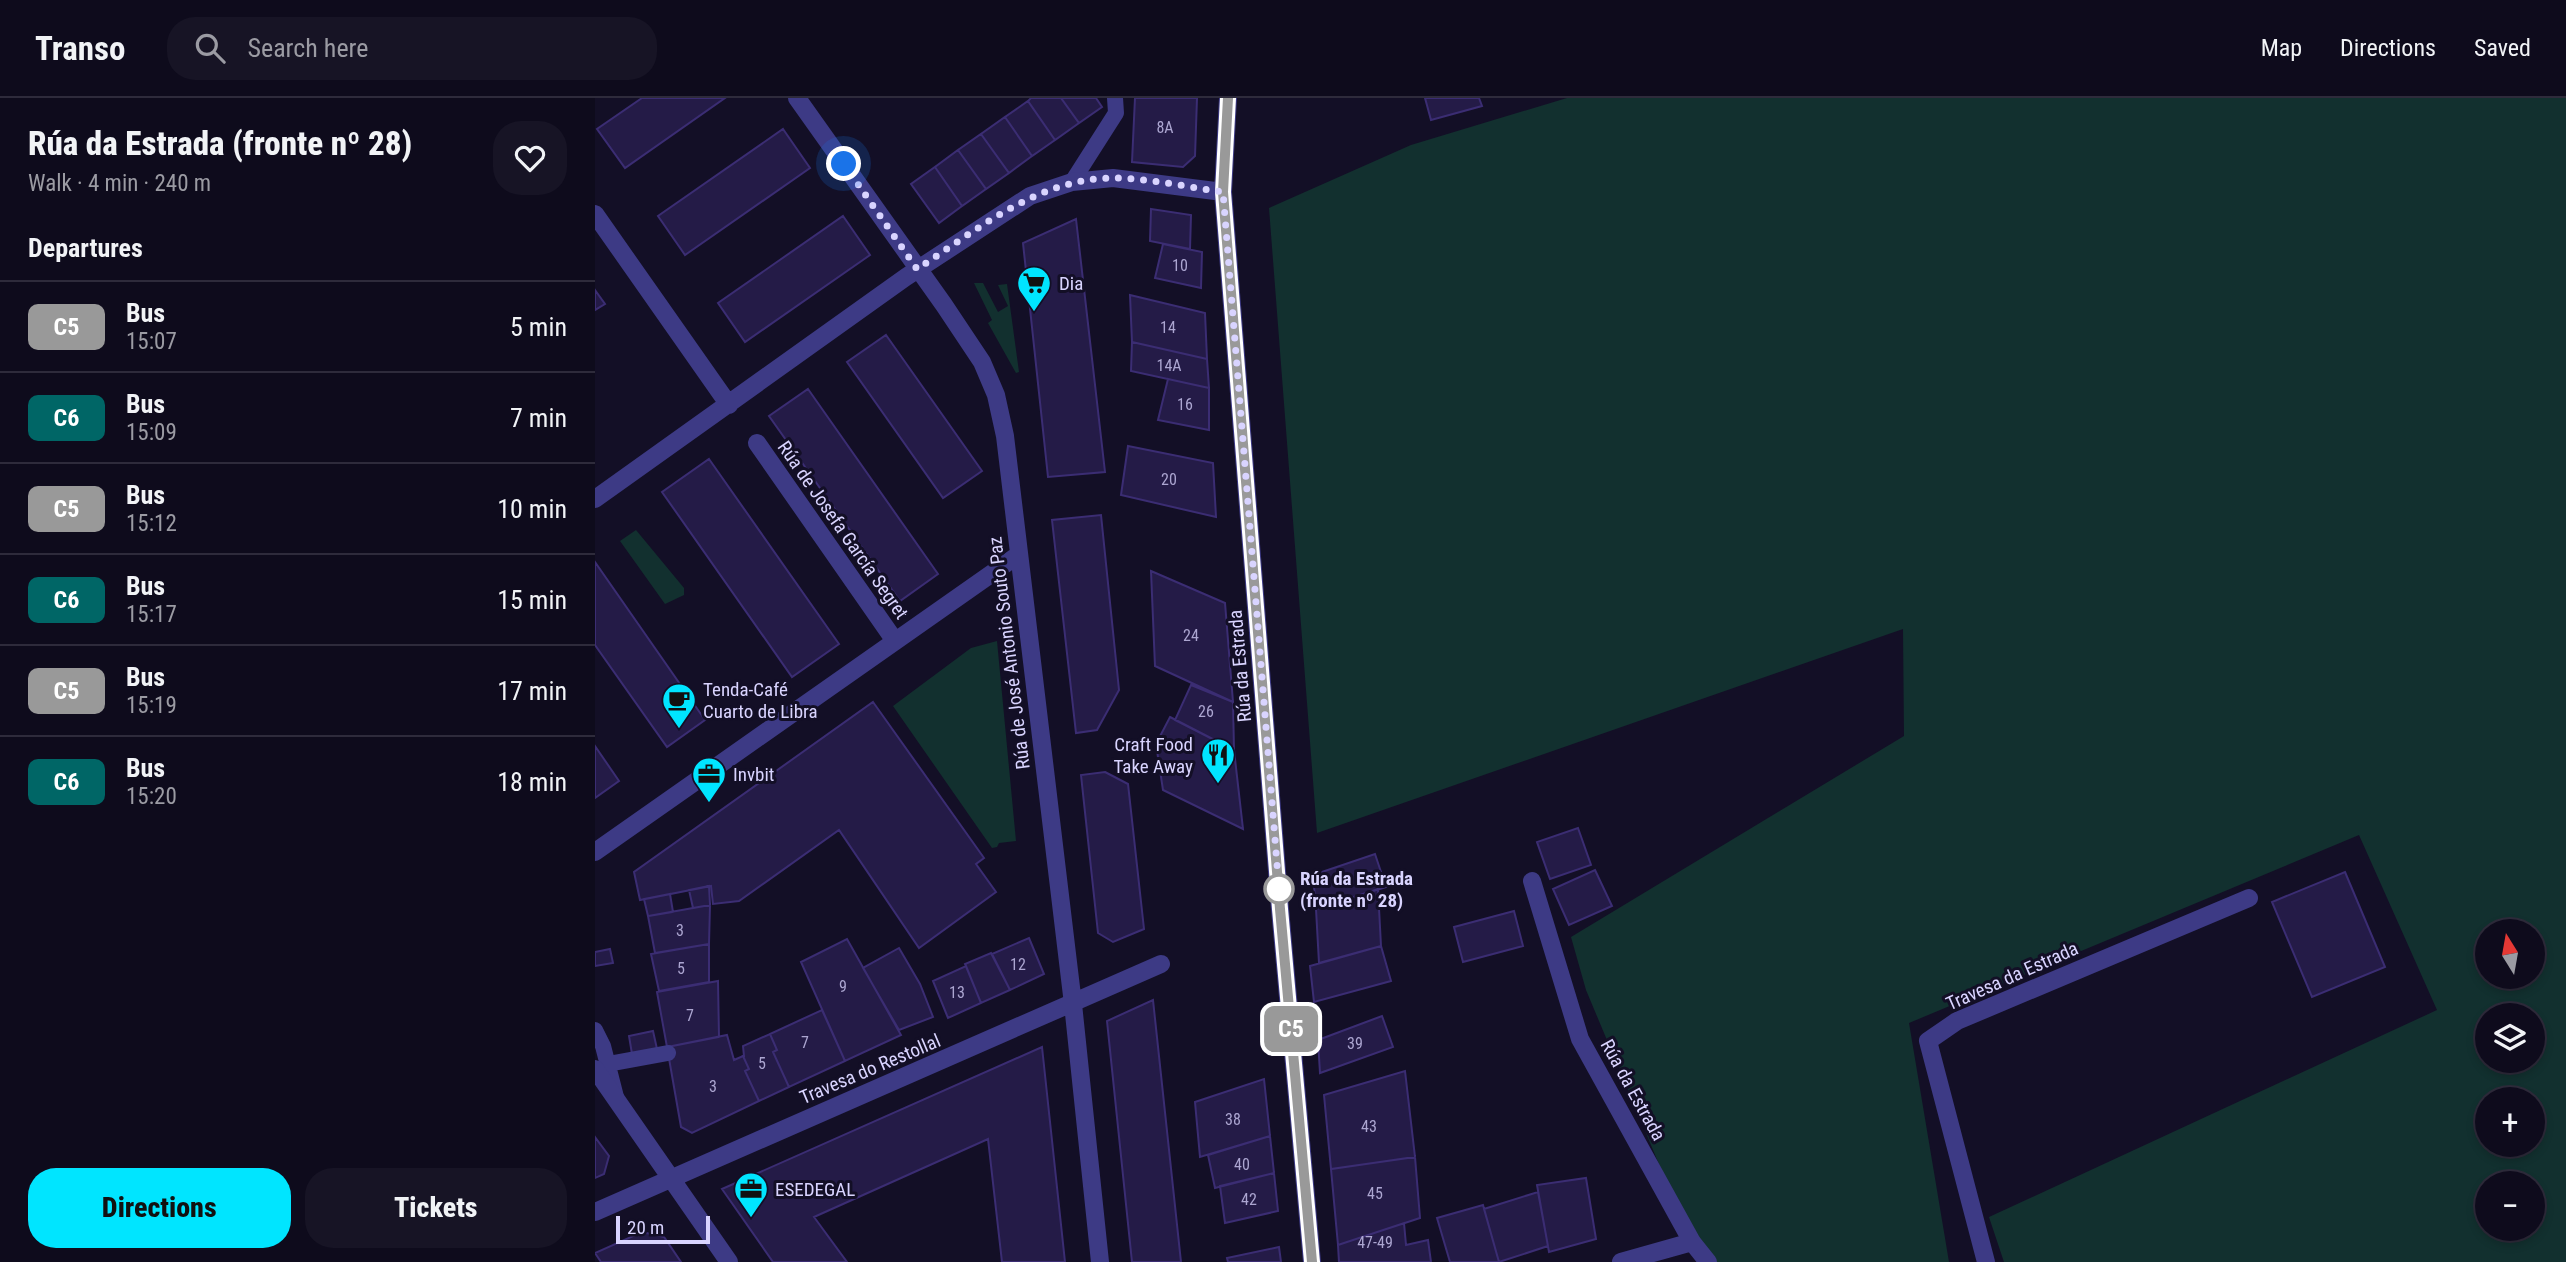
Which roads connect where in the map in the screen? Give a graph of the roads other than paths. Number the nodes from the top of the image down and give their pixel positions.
1 (797, 98) edge
2 (1115, 98) edge
3 (1228, 98) edge
4 (1072, 182) junction
5 (1223, 192) junction
6 (595, 214) edge
7 (917, 269) junction
8 (729, 405) junction
9 (757, 443) dead end
10 (595, 499) edge
11 (1018, 555) junction
12 (895, 641) junction
13 (595, 852) edge
14 (1532, 881) dead end
15 (2249, 898) dead end
16 (1161, 964) dead end
17 (1073, 1004) junction
18 (595, 1030) edge
19 (669, 1053) dead end
20 (601, 1067) edge
21 (670, 1177) junction
22 (595, 1212) edge
23 (1692, 1242) junction
24 (729, 1262) edge
25 (1100, 1262) edge
26 (1312, 1262) edge
27 (1621, 1262) edge
28 (1709, 1262) edge
29 (1986, 1262) edge

1 - 7 street, Rúa de José Antonio Souto Paz
2 - 4 lane
3 - 5 street, Rúa da Estrada
4 - 5 street
4 - 7 street
5 - 26 street, Rúa da Estrada
6 - 8 street
7 - 8 street
7 - 11 street, Rúa de José Antonio Souto Paz
8 - 10 street
9 - 12 street, Rúa de Josefa García Segret
11 - 12 street, Rúa de Josefa García Segret
11 - 17 street, Rúa de José Antonio Souto Paz
12 - 13 street, Rúa de Josefa García Segret
14 - 23 street, Rúa da Estrada
15 - 29 street, Travesa da Estrada
16 - 17 street, Travesa do Restollal
17 - 21 street, Travesa do Restollal
17 - 25 street, Rúa de José Antonio Souto Paz
18 - 20 lane
19 - 20 lane
20 - 21 street
21 - 22 street, Travesa do Restollal
21 - 24 street
23 - 27 street
23 - 28 street

